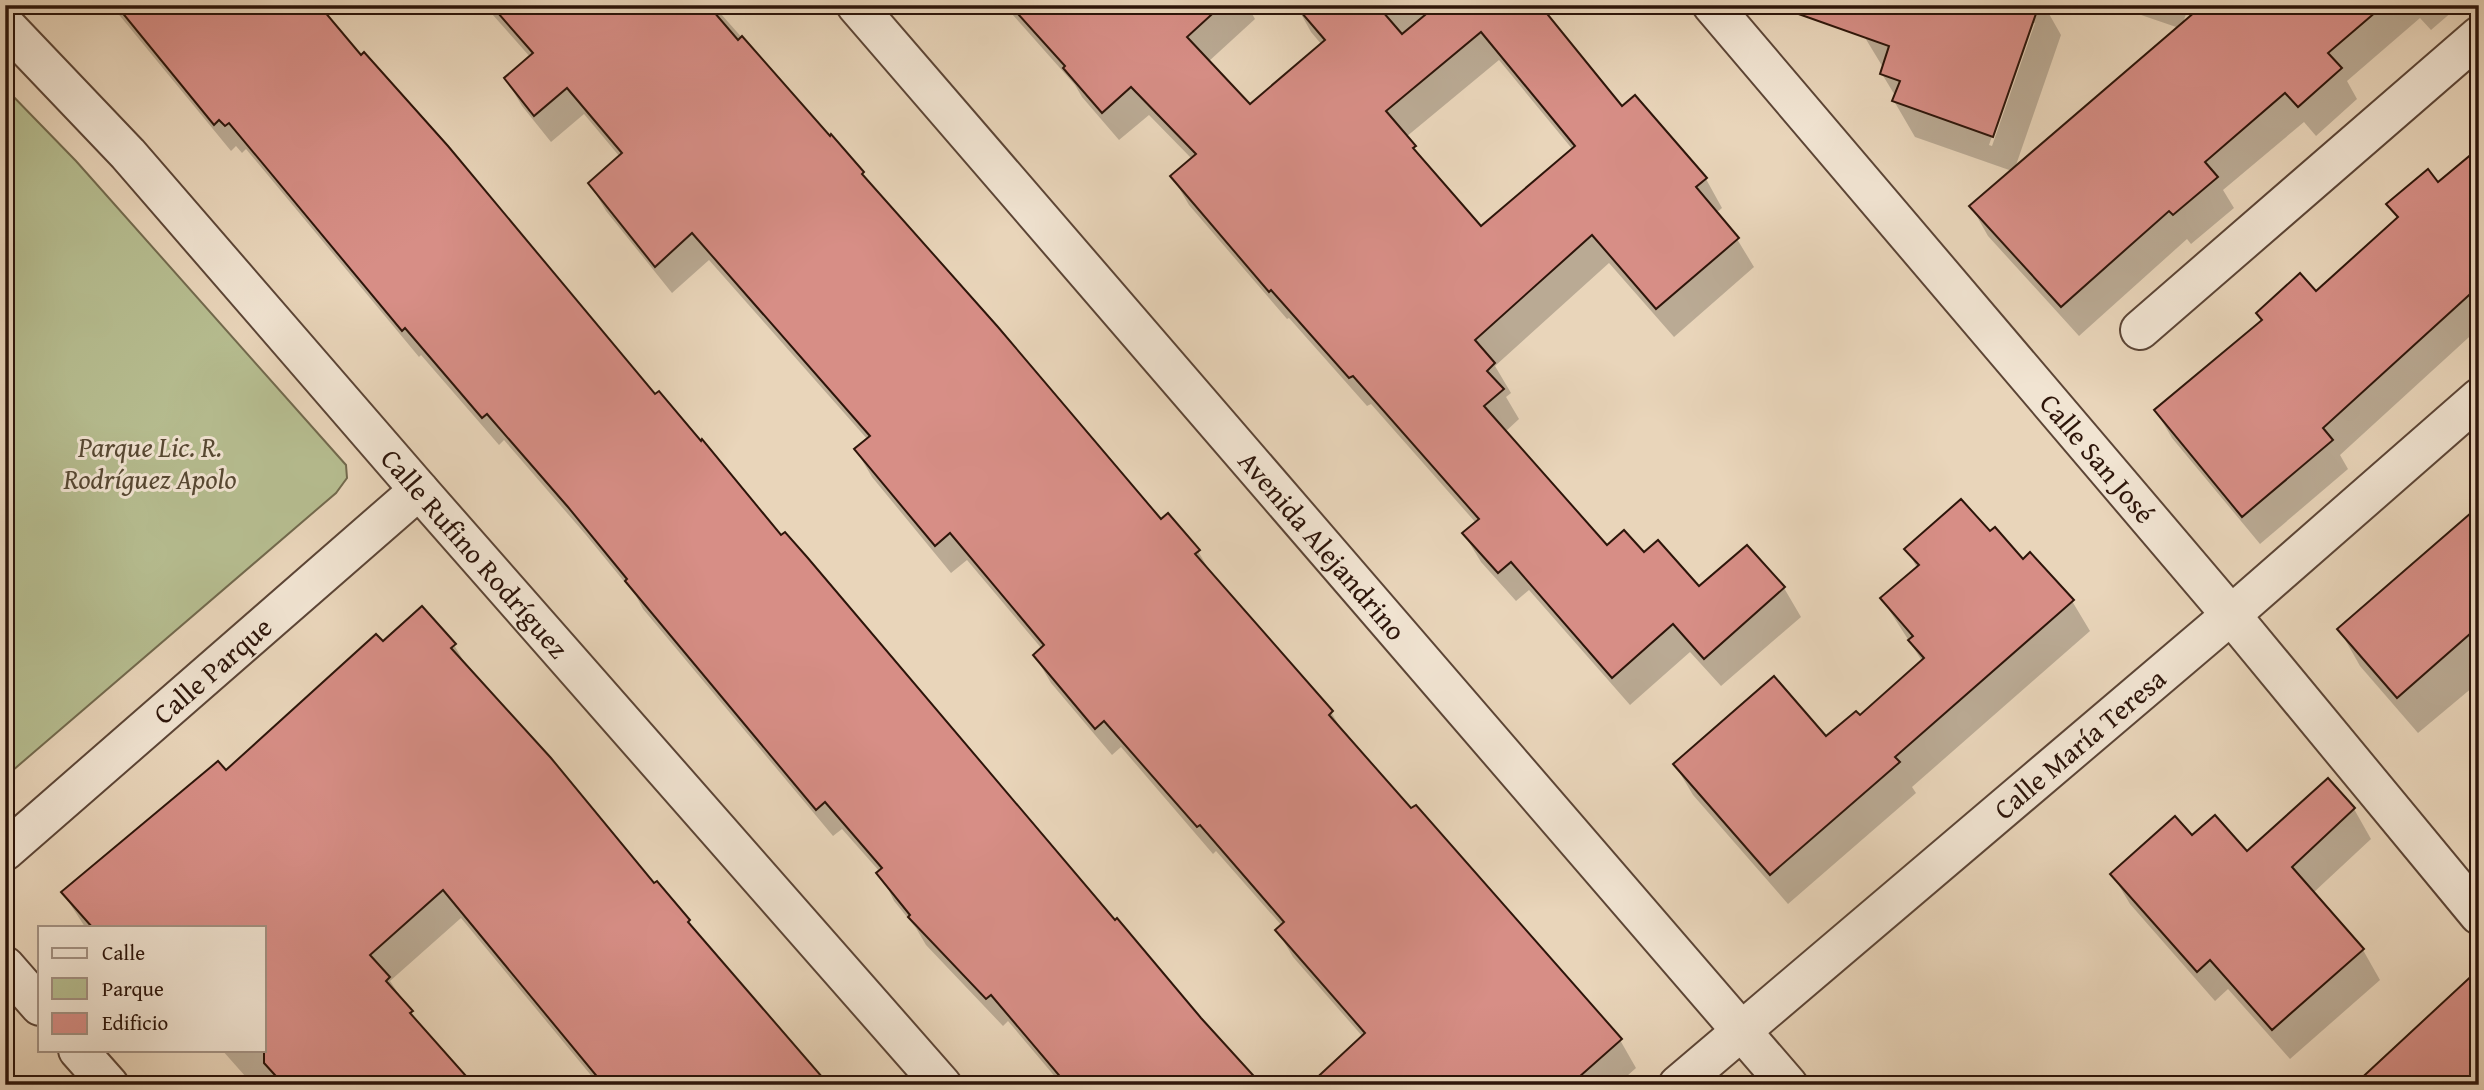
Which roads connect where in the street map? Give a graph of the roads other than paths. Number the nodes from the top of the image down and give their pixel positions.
1 (856, 5) edge
2 (1712, 5) edge
3 (5, 25) edge
4 (2479, 36) edge
5 (2140, 330) dead end
6 (2479, 398) edge
7 (419, 490) junction
8 (2231, 615) junction
9 (5, 851) edge
10 (2479, 915) edge
11 (5, 966) edge
12 (38, 1004) edge
13 (1740, 1031) junction
14 (80, 1052) edge
15 (109, 1085) edge
16 (942, 1085) edge
17 (1678, 1085) edge
18 (1788, 1085) edge

1 - 13 street, Avenida Alejandrino
2 - 8 street, Calle San José
3 - 7 street, Calle Rufino Rodríguez
4 - 5 street
6 - 8 street, Calle María Teresa
7 - 9 street, Calle Parque
7 - 16 street, Calle Rufino Rodríguez
8 - 10 street, Calle San José
8 - 13 street, Calle María Teresa
11 - 12 street
13 - 17 street, Calle María Teresa
13 - 18 street, Avenida Alejandrino
14 - 15 street

